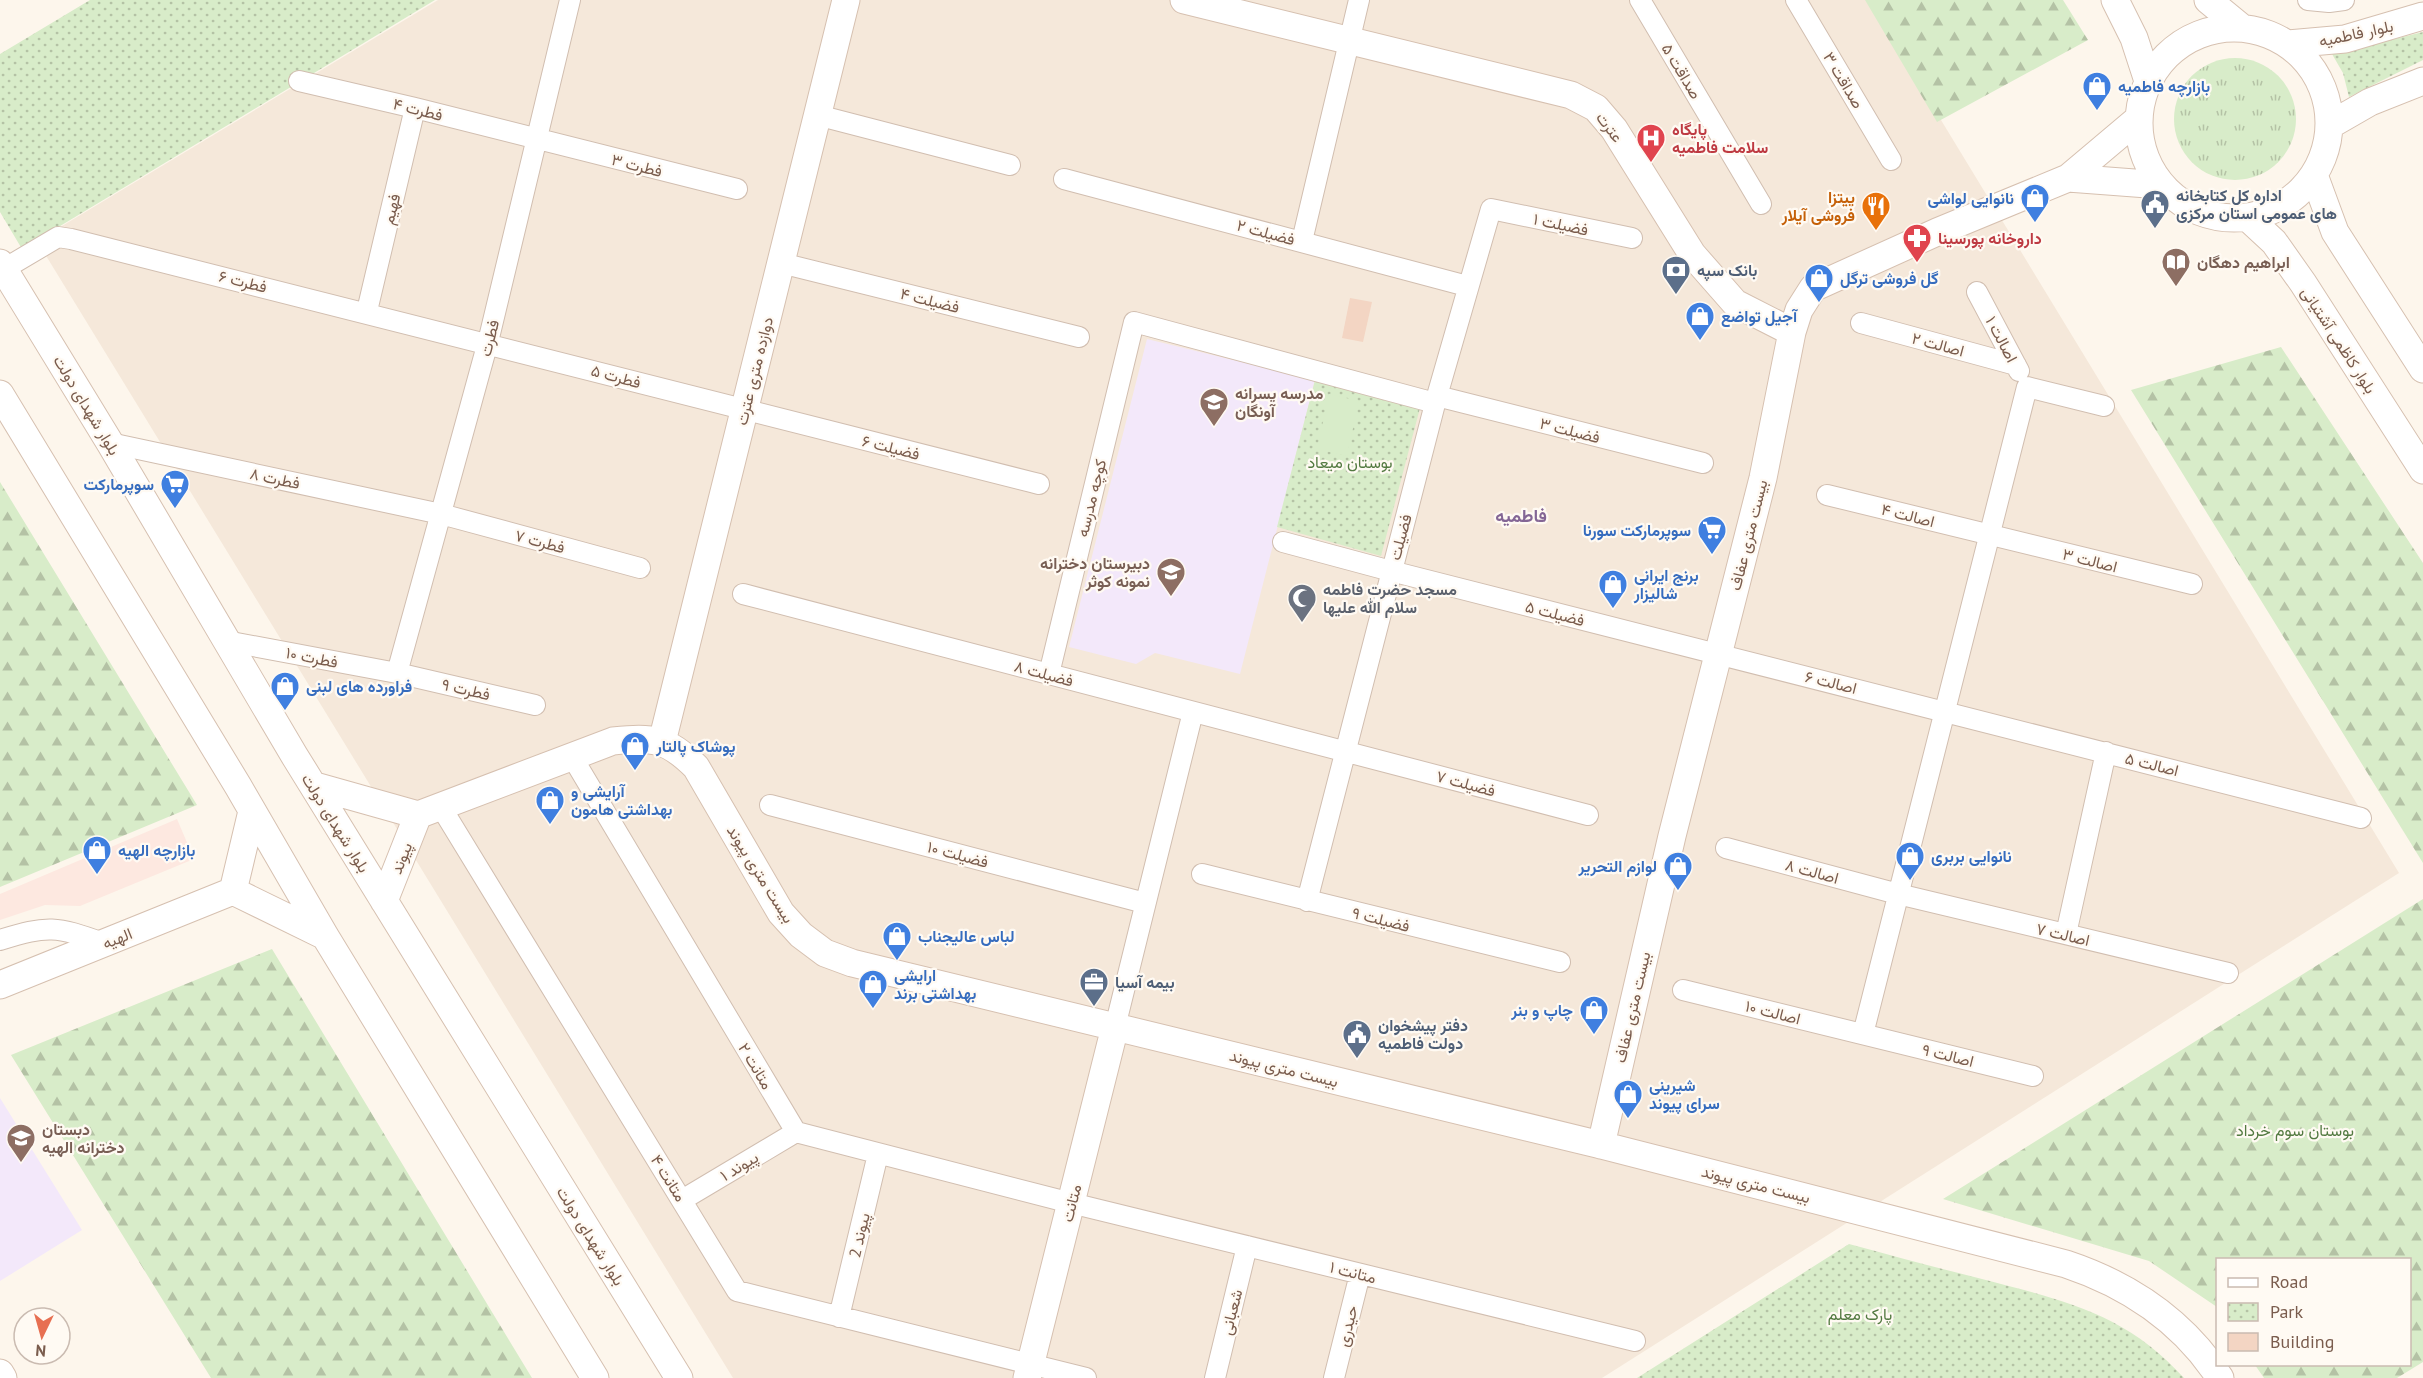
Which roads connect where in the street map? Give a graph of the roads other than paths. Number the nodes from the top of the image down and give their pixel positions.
1 (570, 0) edge
2 (846, 0) edge
3 (1184, 0) edge
4 (1359, 0) edge
5 (1640, 0) edge
6 (1796, 0) edge
7 (2115, 0) edge
8 (2308, 0) edge
9 (2344, 0) edge
10 (2213, 1) edge
11 (2423, 16) edge
12 (2242, 28) junction
13 (1349, 40) junction
14 (2288, 44) junction
15 (299, 81) dead end
16 (2148, 81) junction
17 (2423, 81) edge
18 (416, 108) junction
19 (818, 115) junction
20 (2138, 119) junction
21 (2330, 125) junction
22 (538, 140) junction
23 (1892, 160) dead end
24 (1010, 165) dead end
25 (2314, 175) junction
26 (2068, 178) junction
27 (1064, 179) dead end
28 (2161, 184) junction
29 (737, 189) dead end
30 (1761, 204) dead end
31 (1491, 209) joint
32 (2247, 217) junction
33 (1632, 238) dead end
34 (1302, 241) junction
35 (781, 263) junction
36 (2, 266) edge
37 (1467, 286) junction
38 (1977, 292) dead end
39 (367, 311) junction
40 (1134, 322) joint
41 (1861, 324) dead end
42 (1792, 332) junction
43 (1079, 337) dead end
44 (488, 342) junction
45 (2016, 365) junction
46 (2423, 369) edge
47 (2027, 387) junction
48 (0, 394) edge
49 (1436, 400) junction
50 (2104, 406) dead end
51 (744, 410) junction
52 (110, 443) junction
53 (1703, 463) dead end
54 (2423, 470) edge
55 (1039, 484) dead end
56 (1827, 495) dead end
57 (441, 514) junction
58 (1989, 535) junction
59 (1283, 542) dead end
60 (640, 568) dead end
61 (1391, 571) junction
62 (2192, 584) dead end
63 (743, 594) dead end
64 (226, 641) junction
65 (1718, 654) junction
66 (397, 673) junction
67 (1049, 674) junction
68 (535, 705) dead end
69 (1944, 710) junction
70 (1193, 712) junction
71 (662, 742) junction
72 (1344, 752) junction
73 (2106, 752) junction
74 (571, 755) junction
75 (315, 786) junction
76 (770, 805) dead end
77 (252, 811) junction
78 (430, 811) junction
79 (1587, 815) dead end
80 (2361, 818) dead end
81 (1726, 848) dead end
82 (1202, 874) dead end
83 (233, 891) junction
84 (1898, 894) junction
85 (384, 901) junction
86 (1307, 901) junction
87 (1146, 903) junction
88 (2066, 934) junction
89 (325, 936) junction
90 (0, 940) edge
91 (103, 944) junction
92 (1560, 962) dead end
93 (2228, 973) dead end
94 (0, 985) edge
95 (1683, 990) dead end
96 (1115, 1028) junction
97 (1863, 1034) junction
98 (2033, 1076) dead end
99 (796, 1132) junction
100 (1601, 1145) junction
101 (878, 1154) junction
102 (682, 1200) junction
103 (1071, 1203) junction
104 (1247, 1246) junction
105 (1360, 1274) junction
106 (839, 1317) junction
107 (1635, 1341) dead end
108 (666, 1367) edge
109 (1029, 1371) edge
110 (0, 1373) edge
111 (3, 1378) edge
112 (595, 1378) edge
113 (679, 1378) edge
114 (1086, 1378) edge
115 (1215, 1378) edge
116 (1334, 1378) edge
117 (2220, 1378) edge

1 - 22 street, فطرت
2 - 19 street, دوازده متری عترت
3 - 13 street
4 - 13 street
5 - 30 street, صداقت ۵
6 - 23 street, صداقت ۳
7 - 16 street
8 - 9 street
10 - 12 street
11 - 14 street, بلوار فاطمیه
12 - 14 street
12 - 16 street
13 - 34 street
13 - 42 street, عترت
14 - 21 street
15 - 18 street, فطرت ۴
16 - 20 street
17 - 21 street
18 - 22 street, فطرت ۴
18 - 39 street, فهیم
19 - 24 street
19 - 35 street, دوازده متری عترت
20 - 26 street, بیست متری عفاف
20 - 28 street
21 - 25 street
22 - 29 street, فطرت ۳
22 - 44 street, فطرت
25 - 32 street
25 - 46 street
26 - 28 street
26 - 42 street, بیست متری عفاف
27 - 34 street, فضیلت ۲
28 - 32 street
31 - 33 street, فضیلت ۱
31 - 37 street, فضیلت
32 - 54 street, بلوار کاظمی آشتیانی
34 - 37 street, فضیلت ۲
35 - 43 street, فضیلت ۴
35 - 51 street, دوازده متری عترت
36 - 39 street, فطرت ۶
36 - 52 street, بلوار شهدای دولت
37 - 49 street, فضیلت
38 - 45 street, اصالت ۱
39 - 44 street, فطرت ۶
40 - 49 street, فضیلت ۳
40 - 67 street, کوچه مدرسه
41 - 45 street, اصالت ۲
42 - 65 street, بیست متری عفاف
44 - 51 street, فطرت ۵
44 - 57 street, فطرت
45 - 47 street, اصالت ۱
47 - 50 street
47 - 58 street
48 - 77 street
49 - 53 street, فضیلت ۳
49 - 61 street, فضیلت
51 - 55 street, فضیلت ۶
51 - 71 street, دوازده متری عترت
52 - 57 street, فطرت ۸
52 - 64 street, بلوار شهدای دولت
56 - 58 street, اصالت ۴
57 - 60 street, فطرت ۷
57 - 66 street, فطرت
58 - 62 street, اصالت ۳
58 - 69 street
59 - 61 street, فضیلت ۵
61 - 65 street, فضیلت ۵
61 - 72 street, فضیلت
63 - 67 street, فضیلت ۸
64 - 66 street, فطرت ۱۰
64 - 75 street, بلوار شهدای دولت
65 - 69 street, اصالت ۶
65 - 100 street, بیست متری عفاف
66 - 68 street, فطرت ۹
67 - 70 street, فضیلت ۸
69 - 73 street, اصالت ۵
69 - 84 street
70 - 72 street, فضیلت ۸
70 - 87 street
71 - 74 street, بیست متری پیوند
71 - 96 street, بیست متری پیوند
72 - 79 street, فضیلت ۷
72 - 86 street, فضیلت
73 - 80 street, اصالت ۵
73 - 88 street
74 - 78 street, بیست متری پیوند
74 - 99 street, متانت ۲
75 - 78 street
75 - 85 street, بلوار شهدای دولت
76 - 87 street, فضیلت ۱۰
77 - 83 street
77 - 89 street
78 - 85 street, پیوند
78 - 102 street, متانت ۴
81 - 84 street, اصالت ۸
82 - 86 street, فضیلت ۹
83 - 89 street
83 - 91 street, الهیه
84 - 88 street, اصالت ۷
84 - 97 street
85 - 108 street, بلوار شهدای دولت
86 - 92 street, فضیلت ۹
87 - 96 street
88 - 93 street, اصالت ۷
89 - 112 street
90 - 91 street
91 - 94 street, الهیه
95 - 97 street, اصالت ۱۰
96 - 100 street, بیست متری پیوند
96 - 103 street, متانت
97 - 98 street, اصالت ۹
99 - 101 street
99 - 102 street, پیوند ۱
100 - 117 street, بیست متری پیوند
101 - 103 street
101 - 106 street, پیوند 2
102 - 106 street, متانت ۴
103 - 104 street, متانت ۱
103 - 109 street, متانت
104 - 105 street, متانت ۱
104 - 115 street, شعبانی
105 - 107 street, متانت ۱
105 - 116 street, حیدری
106 - 109 street, متانت ۴
108 - 113 street, بلوار شهدای دولت
109 - 114 street, متانت ۴
110 - 111 street

